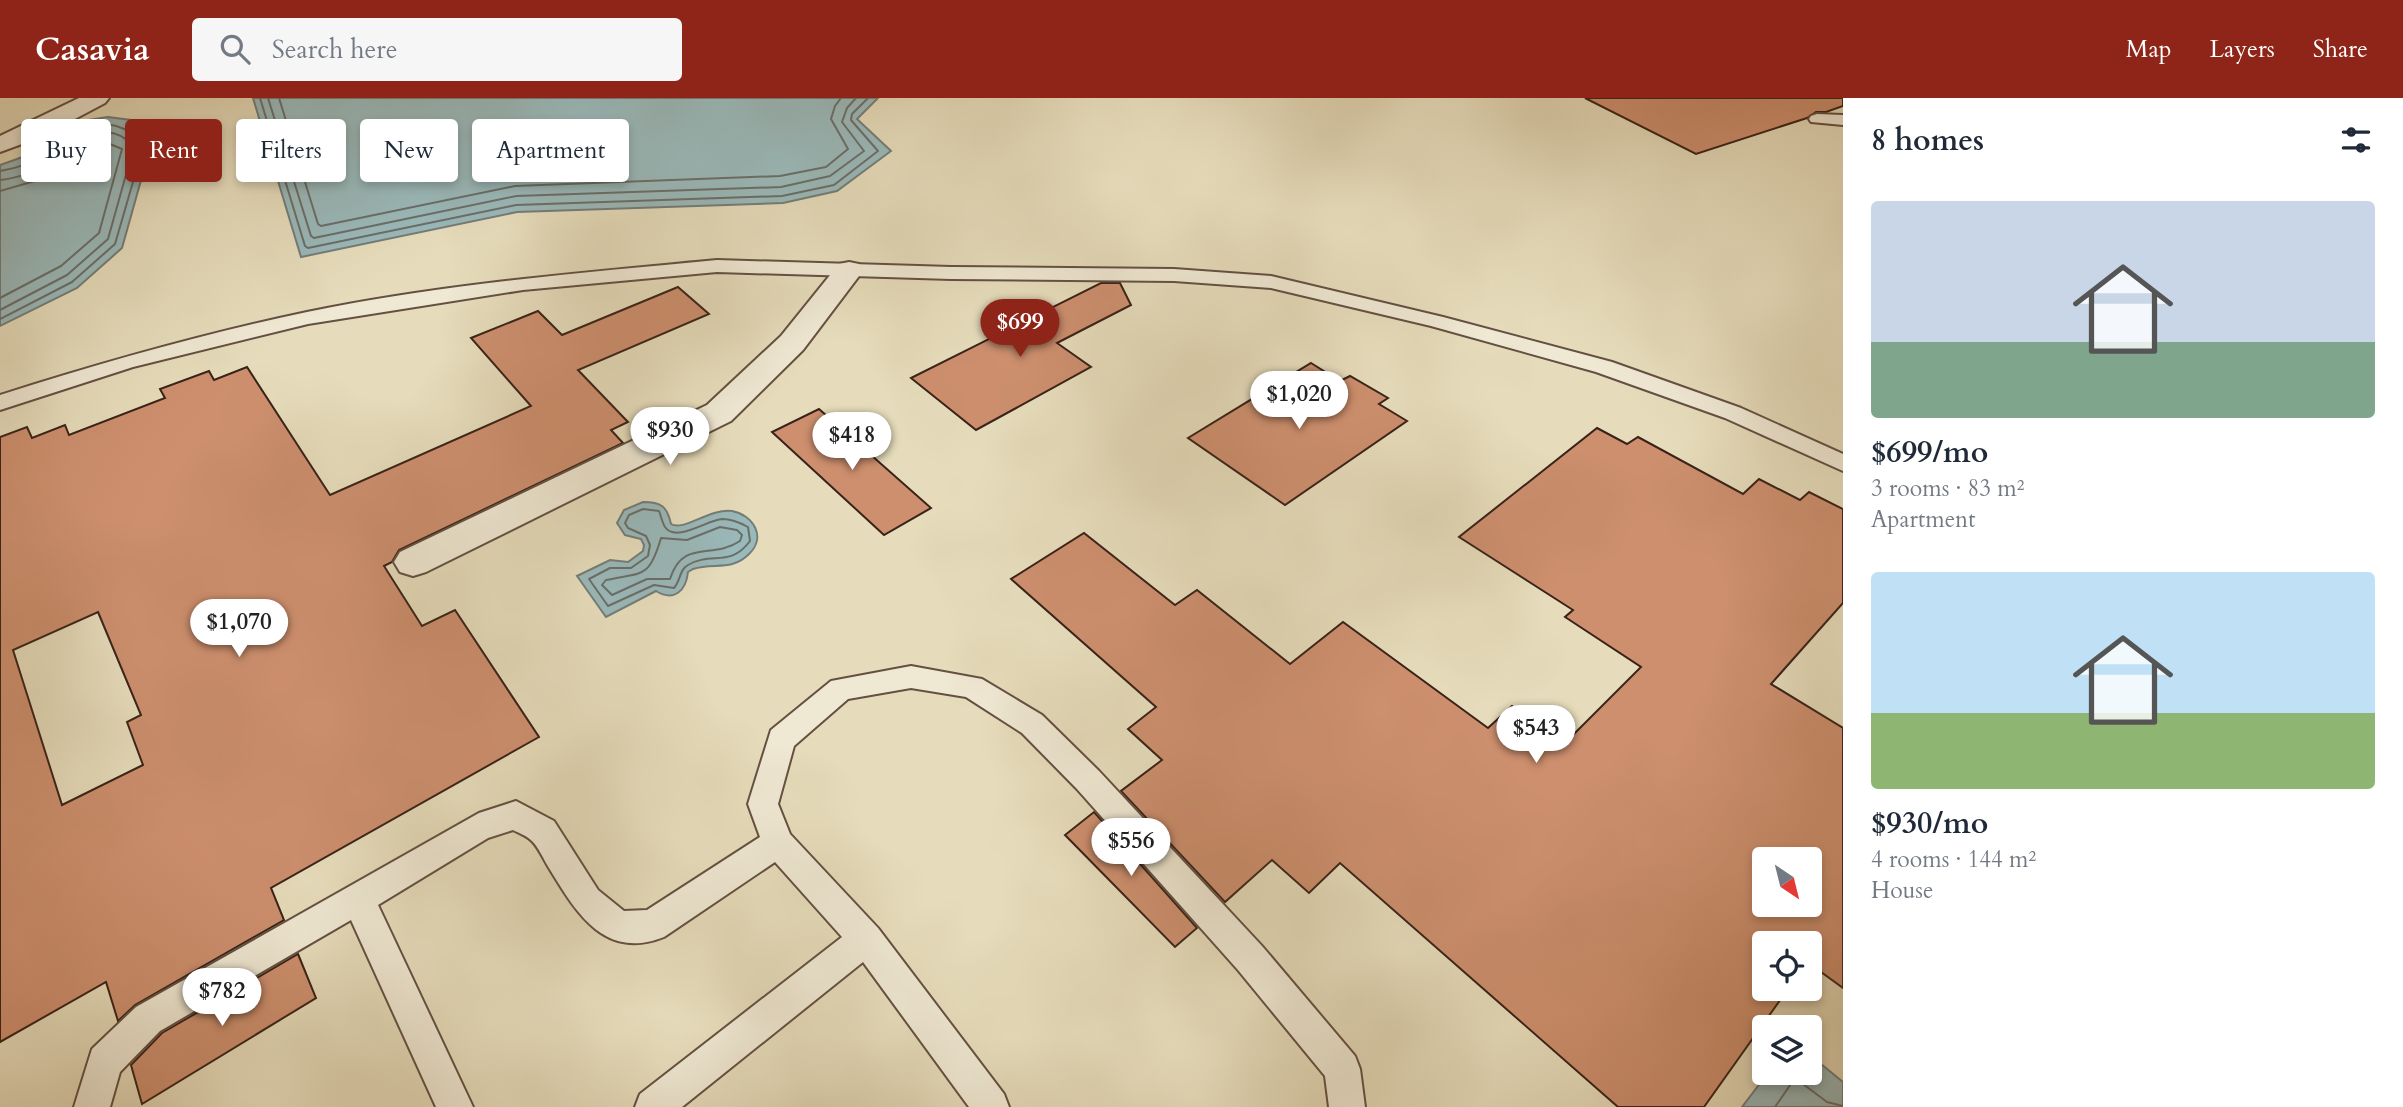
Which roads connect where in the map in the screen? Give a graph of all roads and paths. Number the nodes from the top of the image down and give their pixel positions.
1 (97, 98) edge
2 (1817, 119) dead end
3 (1843, 120) edge
4 (0, 145) edge
5 (849, 270) junction
6 (0, 403) edge
7 (1843, 463) edge
8 (413, 562) dead end
9 (778, 843) junction
10 (358, 898) junction
11 (866, 939) junction
12 (92, 1107) edge
13 (455, 1107) edge
14 (653, 1107) edge
15 (990, 1107) edge
16 (1347, 1107) edge

1 - 4 street
2 - 3 lane
5 - 6 lane
5 - 7 lane
5 - 8 street
9 - 10 lane
9 - 11 lane
9 - 16 lane
10 - 12 lane
10 - 13 lane
11 - 14 lane
11 - 15 lane

